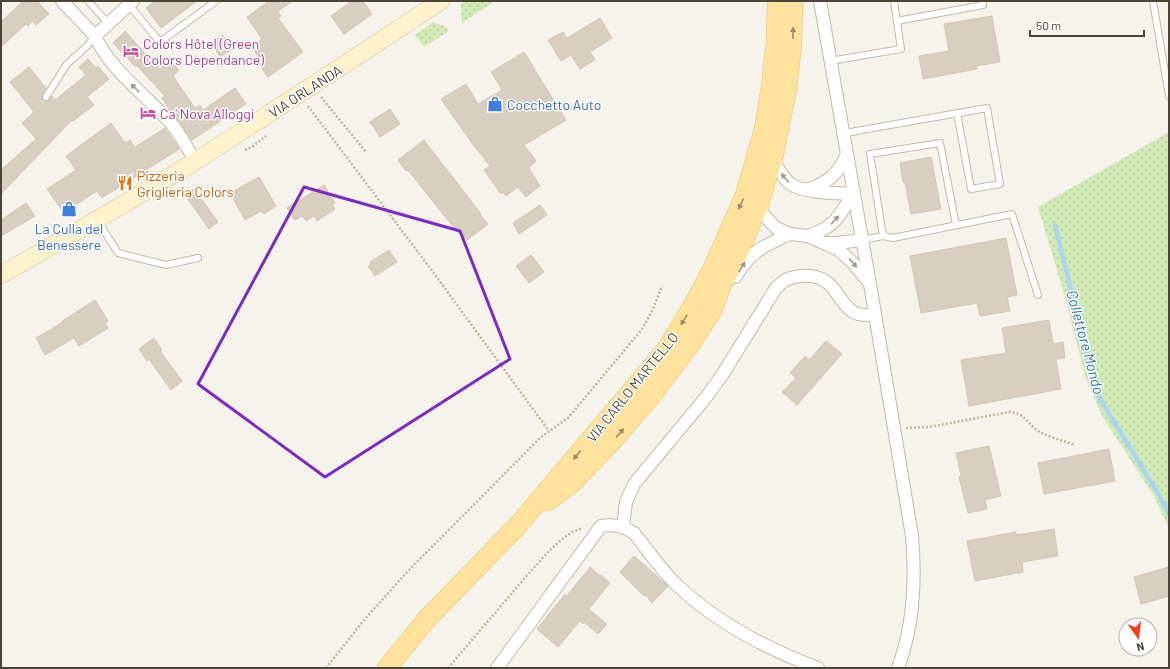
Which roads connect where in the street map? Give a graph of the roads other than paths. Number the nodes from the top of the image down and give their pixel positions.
1 (62, 1) edge
2 (88, 1) edge
3 (216, 1) edge
4 (441, 1) edge
5 (820, 1) edge
6 (894, 1) edge
7 (982, 1) edge
8 (1153, 1) edge
9 (782, 2) edge
10 (131, 3) edge
11 (897, 21) junction
12 (108, 23) junction
13 (95, 36) junction
14 (830, 61) junction
15 (1169, 96) edge
16 (46, 97) dead end
17 (957, 113) junction
18 (843, 134) junction
19 (774, 154) junction
20 (847, 154) junction
21 (195, 161) junction
22 (808, 189) junction
23 (759, 205) junction
24 (97, 220) junction
25 (956, 225) junction
26 (790, 234) junction
27 (808, 236) junction
28 (883, 236) junction
29 (862, 240) junction
30 (822, 243) junction
31 (198, 258) dead end
32 (1, 275) edge
33 (870, 283) junction
34 (1038, 296) dead end
35 (712, 311) junction
36 (874, 315) junction
37 (519, 524) junction
38 (624, 527) junction
39 (387, 668) edge
40 (497, 668) edge
41 (818, 668) edge
42 (898, 668) edge

1 - 13 street
2 - 12 lane
3 - 10 lane
4 - 21 main road, VIA ORLANDA
5 - 14 street
6 - 11 lane
7 - 11 lane
8 - 15 lane
19 -> 9 main road, VIA CARLO MARTELLO
9 - 23 street, VIA CARLO MARTELLO
9 -> 37 main road, VIA CARLO MARTELLO
10 - 12 street
11 - 14 lane
12 - 13 street
13 - 16 lane
21 -> 13 street
14 - 18 street
17 - 17 lane
17 - 18 lane
18 - 20 street
22 -> 19 street
19 - 23 main road, VIA CARLO MARTELLO
20 - 22 street
20 - 29 street
21 - 24 main road, VIA ORLANDA
27 -> 22 street
23 - 26 street, VIA CARLO MARTELLO
23 - 35 main road, VIA CARLO MARTELLO
24 - 31 lane
24 - 32 main road, VIA ORLANDA
25 - 28 lane
25 - 28 lane
25 - 34 lane
26 - 27 street, VIA CARLO MARTELLO
35 -> 26 street, VIA CARLO MARTELLO
27 - 30 street, VIA CARLO MARTELLO
28 - 29 lane
29 - 30 street
29 - 33 street
30 -> 33 street, VIA CARLO MARTELLO
33 - 36 street
37 -> 35 main road, VIA CARLO MARTELLO
36 - 38 street
36 - 42 street
37 - 39 main road, VIA CARLO MARTELLO
38 - 40 street
38 - 41 street

